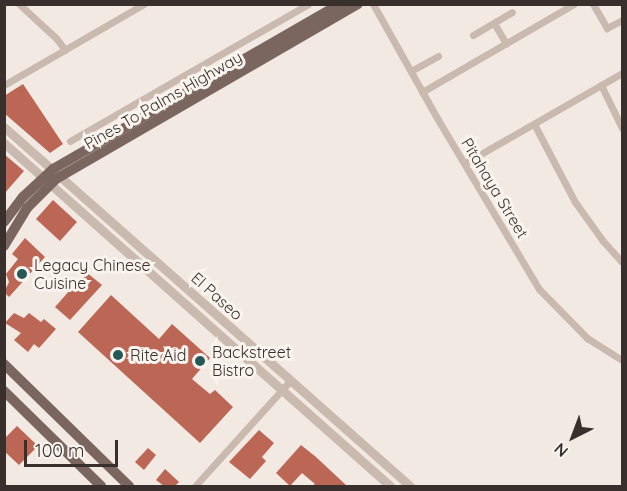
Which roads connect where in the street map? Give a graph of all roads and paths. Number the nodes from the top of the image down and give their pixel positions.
1 (19, 4) edge
2 (144, 4) edge
3 (308, 4) edge
4 (340, 4) edge
5 (358, 4) edge
6 (374, 4) edge
7 (574, 4) edge
8 (593, 4) edge
9 (512, 12) dead end
10 (622, 20) edge
11 (494, 23) junction
12 (473, 35) dead end
13 (506, 44) junction
14 (65, 50) junction
15 (438, 56) dead end
16 (411, 71) junction
17 (622, 73) edge
18 (4, 85) edge
19 (601, 85) junction
20 (422, 92) junction
21 (534, 124) junction
22 (4, 127) edge
23 (622, 128) edge
24 (70, 141) dead end
25 (4, 143) edge
26 (465, 164) junction
27 (51, 177) junction
28 (4, 222) edge
29 (135, 243) junction
30 (4, 246) edge
31 (137, 260) junction
32 (622, 262) edge
33 (178, 281) junction
34 (231, 344) junction
35 (262, 356) junction
36 (622, 360) edge
37 (4, 364) edge
38 (290, 381) junction
39 (282, 389) junction
40 (4, 391) edge
41 (101, 486) edge
42 (129, 486) edge
43 (195, 486) edge
44 (390, 486) edge
45 (410, 486) edge

1 - 14 street
2 - 14 street
3 - 24 street
4 - 27 main road, Pines To Palms Highway
5 - 27 main road, Pines To Palms Highway
6 - 16 street, Pitahaya Street
7 - 13 street
8 - 10 street
9 - 11 street
11 - 12 street
11 - 13 street
13 - 20 street
14 - 18 street
15 - 16 street
16 - 20 street, Pitahaya Street
17 - 19 street
19 - 21 street
19 - 23 street
20 - 26 street, Pitahaya Street
21 - 26 street
21 - 32 street
22 - 27 street, El Paseo
25 - 27 street, El Paseo
26 - 36 street, Pitahaya Street
27 - 28 main road, Pines To Palms Highway
27 - 29 street, El Paseo
27 - 30 main road, Pines To Palms Highway
27 - 31 street, El Paseo
29 - 31 street
29 - 33 street, El Paseo
31 - 33 street
31 - 34 street, El Paseo
33 - 35 street, El Paseo
34 - 35 street
34 - 39 street, El Paseo
35 - 38 street, El Paseo
37 - 42 main road
38 - 39 street
38 - 45 street, El Paseo
39 - 43 street
39 - 44 street, El Paseo
40 - 41 main road

